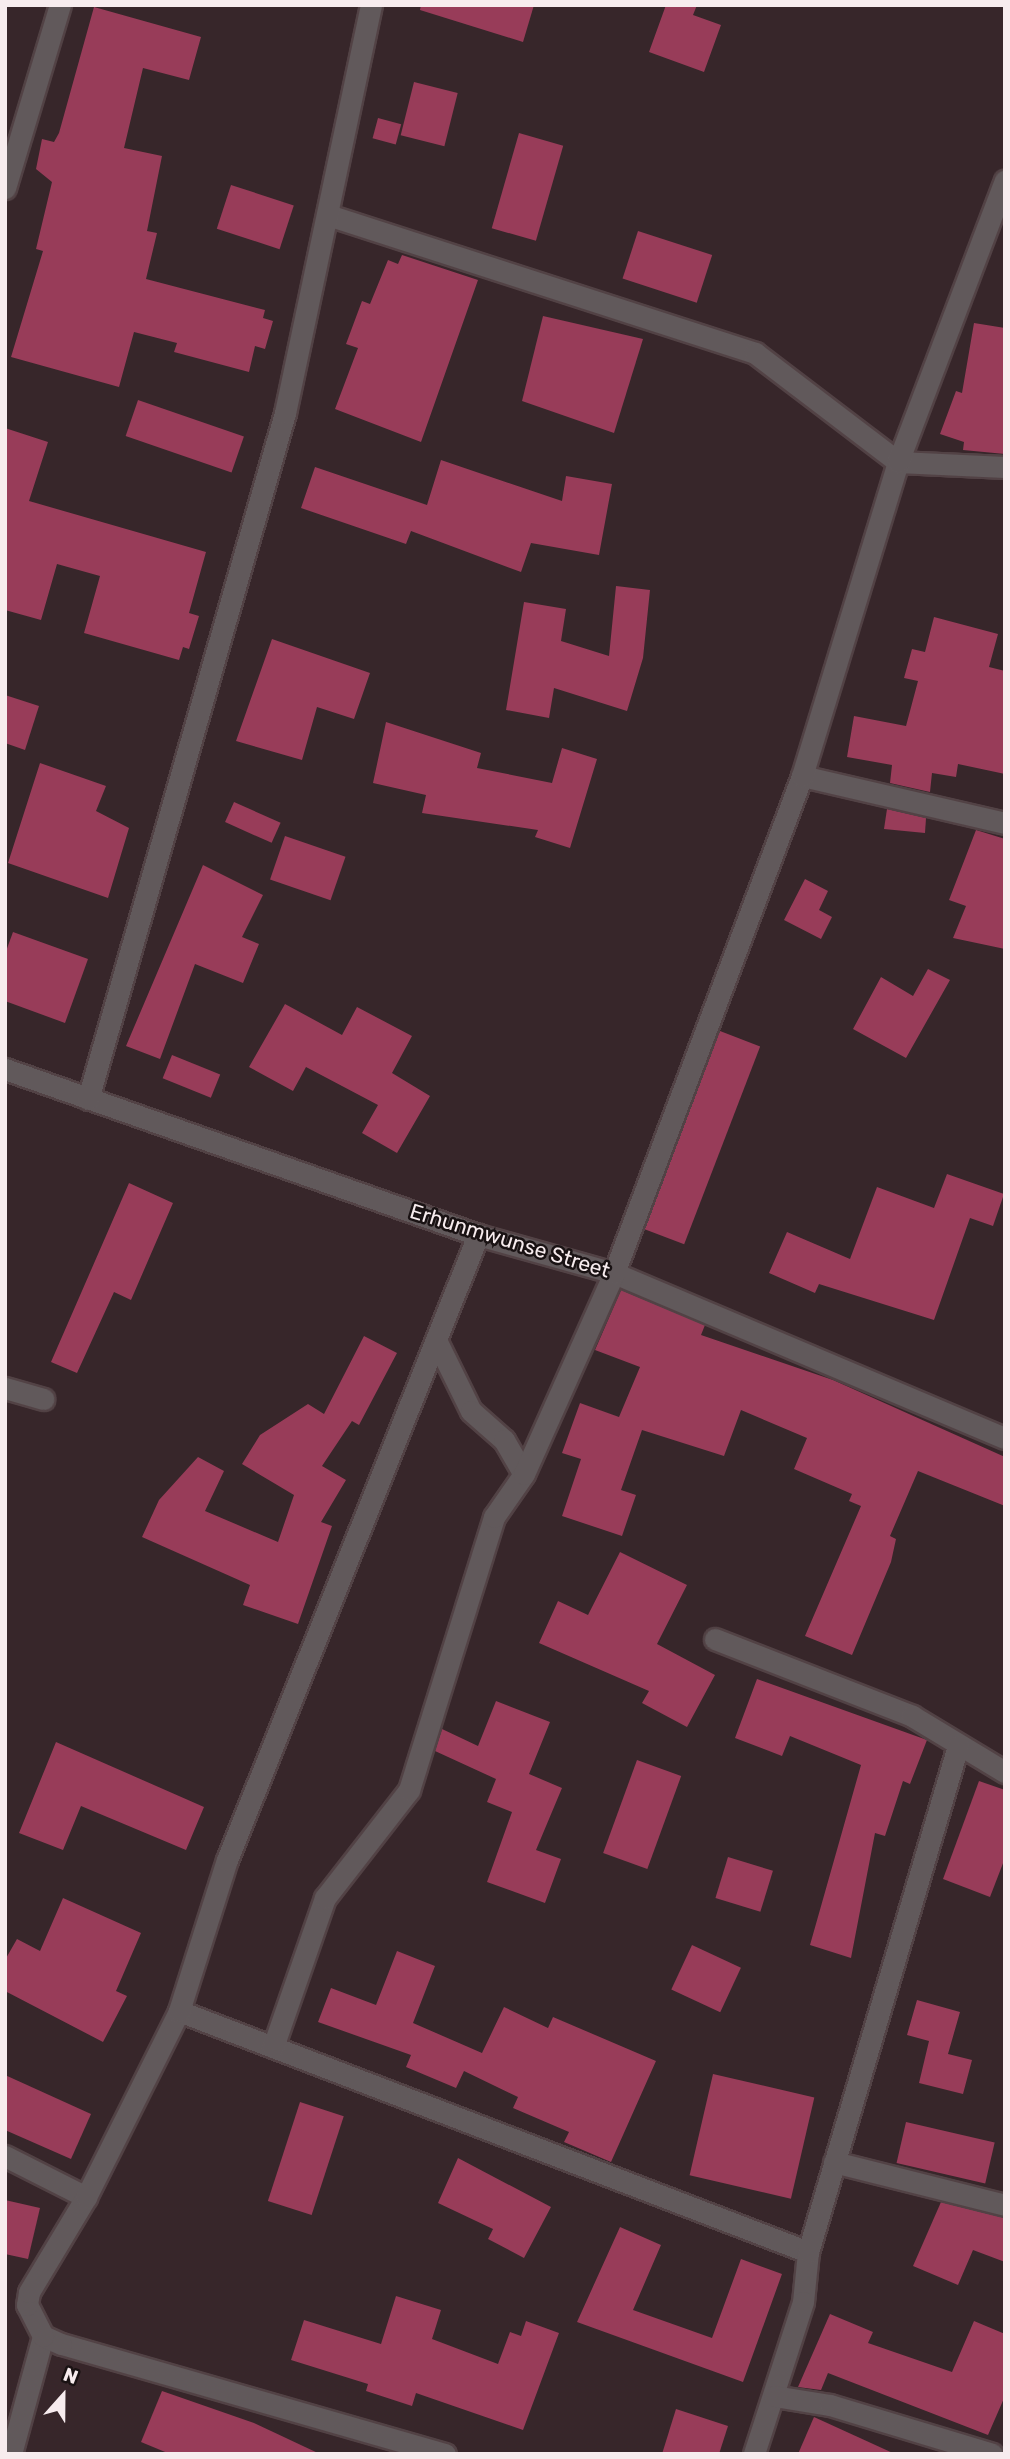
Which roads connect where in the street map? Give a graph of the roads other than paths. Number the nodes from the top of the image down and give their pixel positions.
1 (60, 5) edge
2 (371, 5) edge
3 (1005, 181) edge
4 (5, 188) edge
5 (331, 216) junction
6 (898, 462) junction
7 (1005, 467) edge
8 (802, 776) junction
9 (1005, 823) edge
10 (5, 1069) edge
11 (88, 1099) junction
12 (478, 1235) junction
13 (614, 1273) junction
14 (436, 1340) junction
15 (5, 1388) edge
16 (43, 1399) dead end
17 (1005, 1438) edge
18 (524, 1474) junction
19 (715, 1639) dead end
20 (958, 1746) junction
21 (1005, 1772) edge
22 (179, 2011) junction
23 (273, 2047) junction
24 (5, 2156) edge
25 (834, 2162) junction
26 (86, 2197) junction
27 (1005, 2206) edge
28 (808, 2252) junction
29 (43, 2336) junction
30 (774, 2396) junction
31 (11, 2454) edge
32 (445, 2454) edge
33 (754, 2454) edge
34 (992, 2454) edge

1 - 4 street
2 - 5 street
3 - 6 street
5 - 6 street
5 - 11 street
6 - 7 street
6 - 8 street
8 - 9 street
8 - 13 street
10 - 11 street, Erhunmwunse Street
11 - 12 street, Erhunmwunse Street
12 - 13 street, Erhunmwunse Street
12 - 14 street
13 - 17 street, Erhunmwunse Street
13 - 18 street
14 - 18 street
14 - 22 street
15 - 16 street
18 - 23 street
19 - 20 street
20 - 21 street
20 - 25 street
22 - 23 street
22 - 26 street
23 - 28 street
24 - 26 street
25 - 27 street
25 - 28 street
26 - 29 street
28 - 30 street
29 - 31 street
29 - 32 street
30 - 33 street
30 - 34 street

